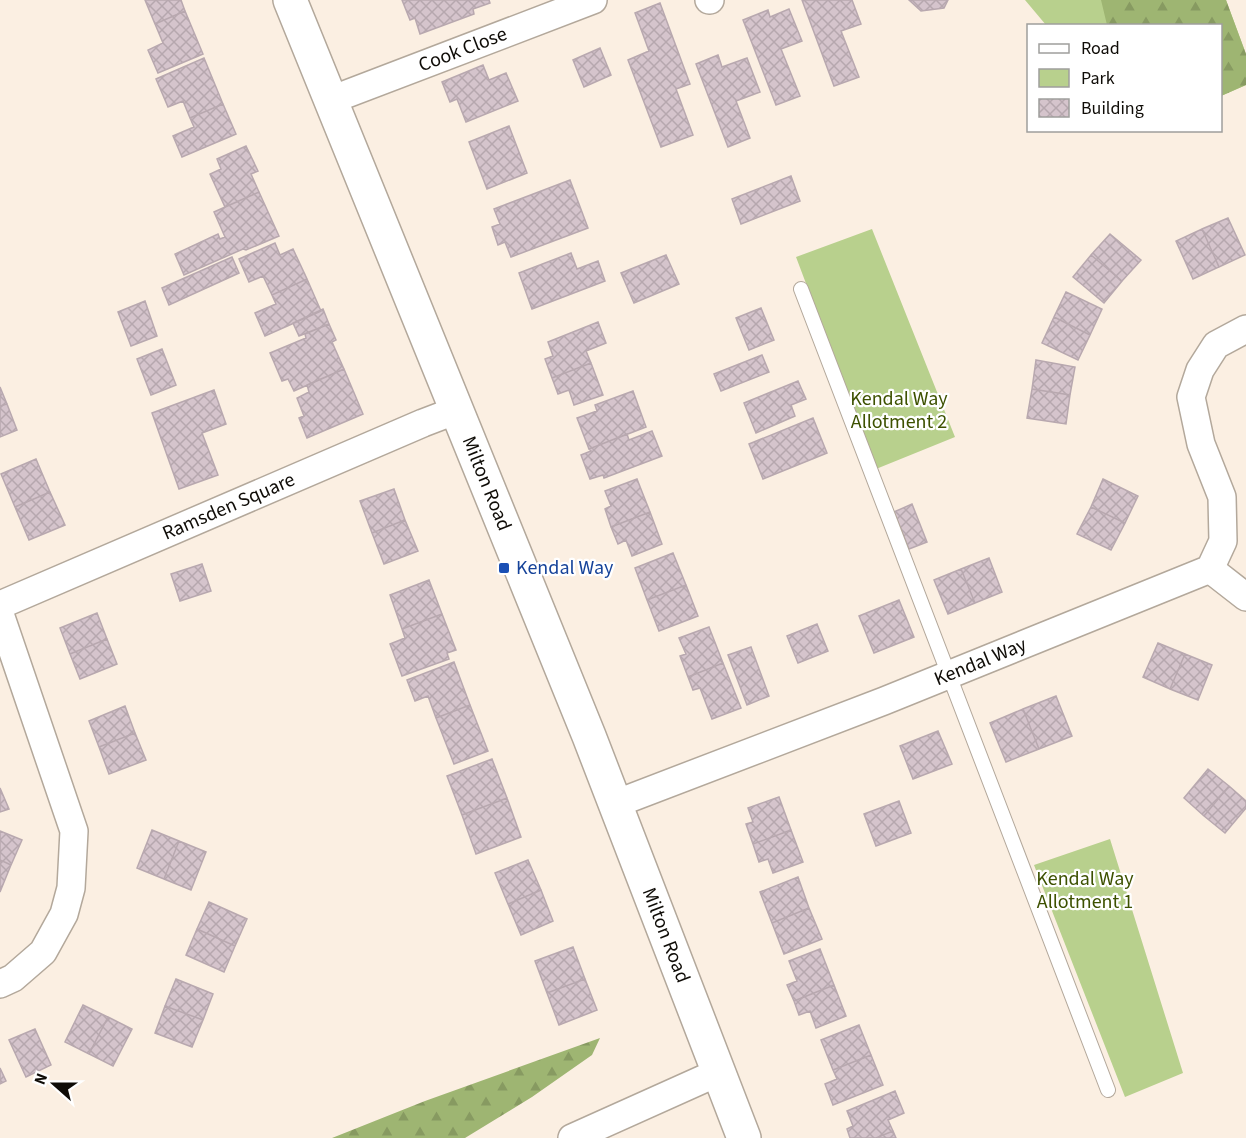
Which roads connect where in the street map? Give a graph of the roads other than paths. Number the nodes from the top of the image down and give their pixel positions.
1 (290, 0) edge
2 (593, 0) edge
3 (331, 100) junction
4 (801, 290) dead end
5 (1246, 329) edge
6 (457, 410) junction
7 (1210, 569) junction
8 (1246, 597) edge
9 (0, 605) edge
10 (0, 614) edge
11 (949, 675) junction
12 (615, 804) junction
13 (0, 984) edge
14 (719, 1072) junction
15 (1108, 1090) dead end
16 (572, 1138) edge
17 (744, 1138) edge

1 - 3 main road, Milton Road
2 - 3 street, Cook Close
3 - 6 main road, Milton Road
4 - 11 lane
5 - 7 street
6 - 9 street, Ramsden Square
6 - 12 main road, Milton Road
7 - 8 street
7 - 11 street, Kendal Way
10 - 13 street
11 - 12 street, Kendal Way
11 - 15 lane
12 - 14 main road, Milton Road
14 - 16 street
14 - 17 main road, Milton Road

